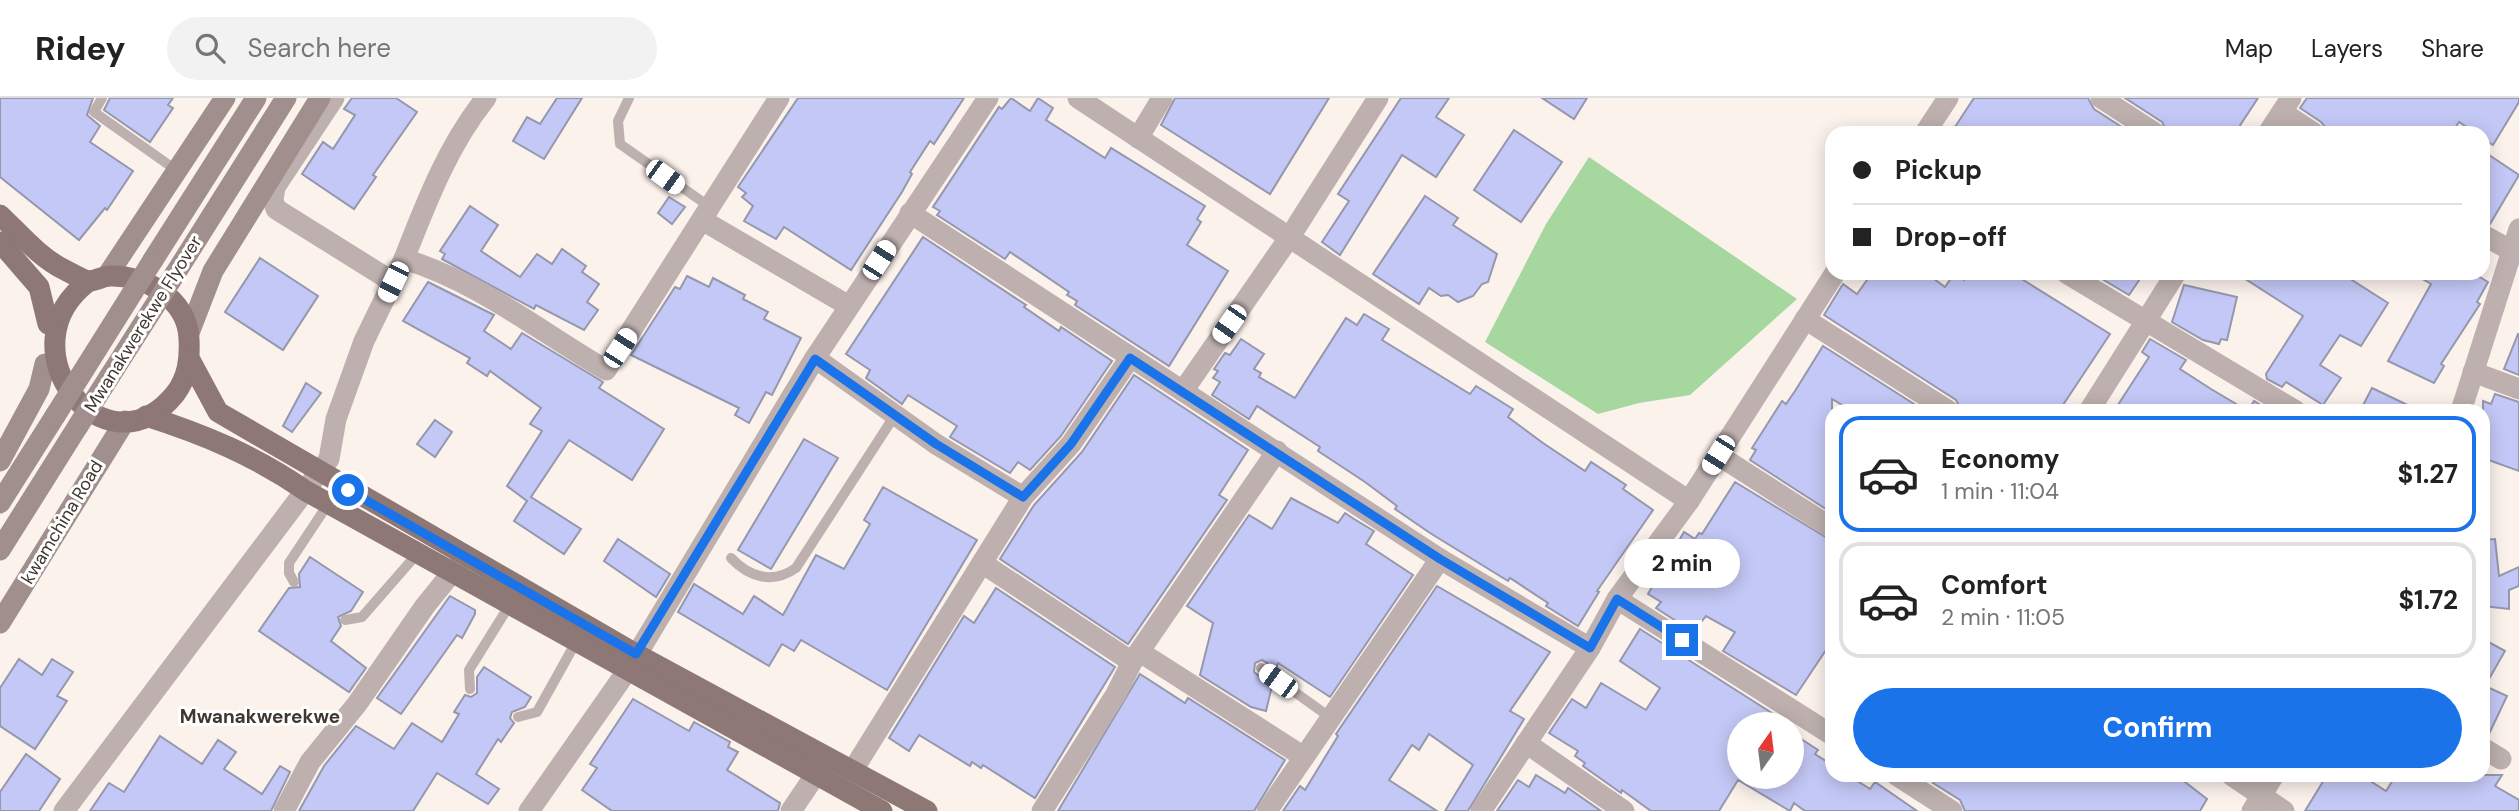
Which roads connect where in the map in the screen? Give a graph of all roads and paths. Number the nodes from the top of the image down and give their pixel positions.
1 (102, 98) edge
2 (225, 98) edge
3 (256, 98) edge
4 (286, 98) edge
5 (320, 98) edge
6 (334, 98) edge
7 (486, 98) edge
8 (629, 98) edge
9 (779, 98) edge
10 (988, 98) edge
11 (1078, 98) edge
12 (1162, 98) edge
13 (1378, 98) edge
14 (1948, 98) edge
15 (2101, 98) edge
16 (2286, 105) edge
17 (1930, 126) edge
18 (2144, 126) edge
19 (2272, 126) edge
20 (2307, 126) edge
21 (1138, 138) junction
22 (176, 170) junction
23 (706, 213) junction
24 (910, 213) junction
25 (0, 215) edge
26 (2519, 229) edge
27 (1291, 235) junction
28 (2490, 239) edge
29 (0, 242) edge
30 (2512, 251) junction
31 (404, 259) junction
32 (98, 279) junction
33 (1830, 280) edge
34 (2078, 280) edge
35 (2171, 280) edge
36 (393, 282) junction
37 (849, 306) junction
38 (1805, 319) junction
39 (2145, 320) junction
40 (48, 324) junction
41 (189, 332) junction
42 (1130, 358) junction
43 (815, 359) junction
44 (190, 360) junction
45 (45, 364) junction
46 (2473, 372) junction
47 (2519, 389) edge
48 (1183, 391) junction
49 (1938, 404) edge
50 (2093, 404) edge
51 (2284, 404) edge
52 (2463, 404) edge
53 (895, 415) junction
54 (136, 419) junction
55 (1277, 451) junction
56 (1718, 455) junction
57 (0, 461) edge
58 (320, 473) junction
59 (306, 491) junction
60 (1023, 497) junction
61 (1689, 500) junction
62 (0, 503) edge
63 (328, 504) junction
64 (1825, 524) edge
65 (0, 550) edge
66 (417, 554) junction
67 (731, 558) dead end
68 (1440, 559) junction
69 (982, 563) junction
70 (459, 566) junction
71 (294, 582) dead end
72 (1617, 599) junction
73 (509, 606) junction
74 (345, 620) dead end
75 (0, 623) edge
76 (576, 642) junction
77 (1590, 648) junction
78 (1136, 657) junction
79 (632, 663) junction
80 (1261, 668) dead end
81 (470, 689) dead end
82 (519, 717) dead end
83 (1331, 718) junction
84 (1825, 731) edge
85 (1526, 743) junction
86 (1304, 757) junction
87 (853, 770) junction
88 (816, 774) junction
89 (1905, 782) edge
90 (2238, 782) edge
91 (2270, 782) edge
92 (2257, 803) edge
93 (1940, 808) edge
94 (64, 811) edge
95 (284, 811) edge
96 (529, 811) edge
97 (791, 811) edge
98 (881, 811) edge
99 (927, 811) edge
100 (1042, 811) edge
101 (1267, 811) edge
102 (1481, 811) edge
103 (1624, 811) edge
104 (2284, 811) edge

1 - 22 lane
2 - 22 main road
3 - 62 main road, Mwanakwerekwe Flyover, bridge
4 - 65 main road, Mwanakwerekwe Flyover, bridge
5 - 41 main road
6 - 36 street
7 - 31 street
8 - 23 lane
9 - 23 street
10 - 24 street
11 - 21 street
12 - 21 street
13 - 27 street
14 - 17 street
15 - 18 street
16 - 19 street
16 - 20 street
21 - 27 street
22 - 32 main road
23 - 31 street
23 - 37 street
24 - 37 street
24 - 42 street
25 - 32 main road
26 - 30 street
27 - 48 street
27 - 61 street
28 - 30 street
29 - 40 main road
30 - 46 street
31 - 36 street
32 - 40 main road
32 - 41 main road
33 - 38 street
34 - 39 street
35 - 39 street
36 - 58 street
37 - 43 street
38 - 49 street
38 - 56 street
39 - 50 street
39 - 51 street
40 - 45 main road
41 - 44 main road
42 - 48 street
42 - 60 street
43 - 53 street
43 - 79 street
44 - 54 main road
44 - 58 main road
45 - 54 main road
45 - 57 main road
46 - 47 street
46 - 52 street
48 - 55 street
53 - 60 street
53 - 67 lane
54 - 59 main road
54 - 75 main road, kwamchina Road
55 - 68 street
55 - 78 street
56 - 61 street
56 - 64 street
58 - 59 street
58 - 70 main road
59 - 63 main road
59 - 94 street
60 - 69 street
61 - 72 street
63 - 66 main road
63 - 71 lane
66 - 70 main road
66 - 74 lane
68 - 77 street
68 - 83 street
69 - 78 street
69 - 87 street
70 - 73 main road
70 - 79 main road
70 - 95 street
72 - 77 street
72 - 84 street
73 - 76 main road
73 - 81 lane
76 - 79 main road
76 - 82 lane
77 - 85 street
78 - 86 street
78 - 100 street
79 - 87 main road
79 - 88 main road
79 - 96 street
80 - 83 lane
83 - 86 street
85 - 102 street
85 - 103 street
86 - 101 street
87 - 99 main road
88 - 97 street
88 - 98 main road
89 - 93 street
90 - 92 street
91 - 92 street
92 - 104 street

